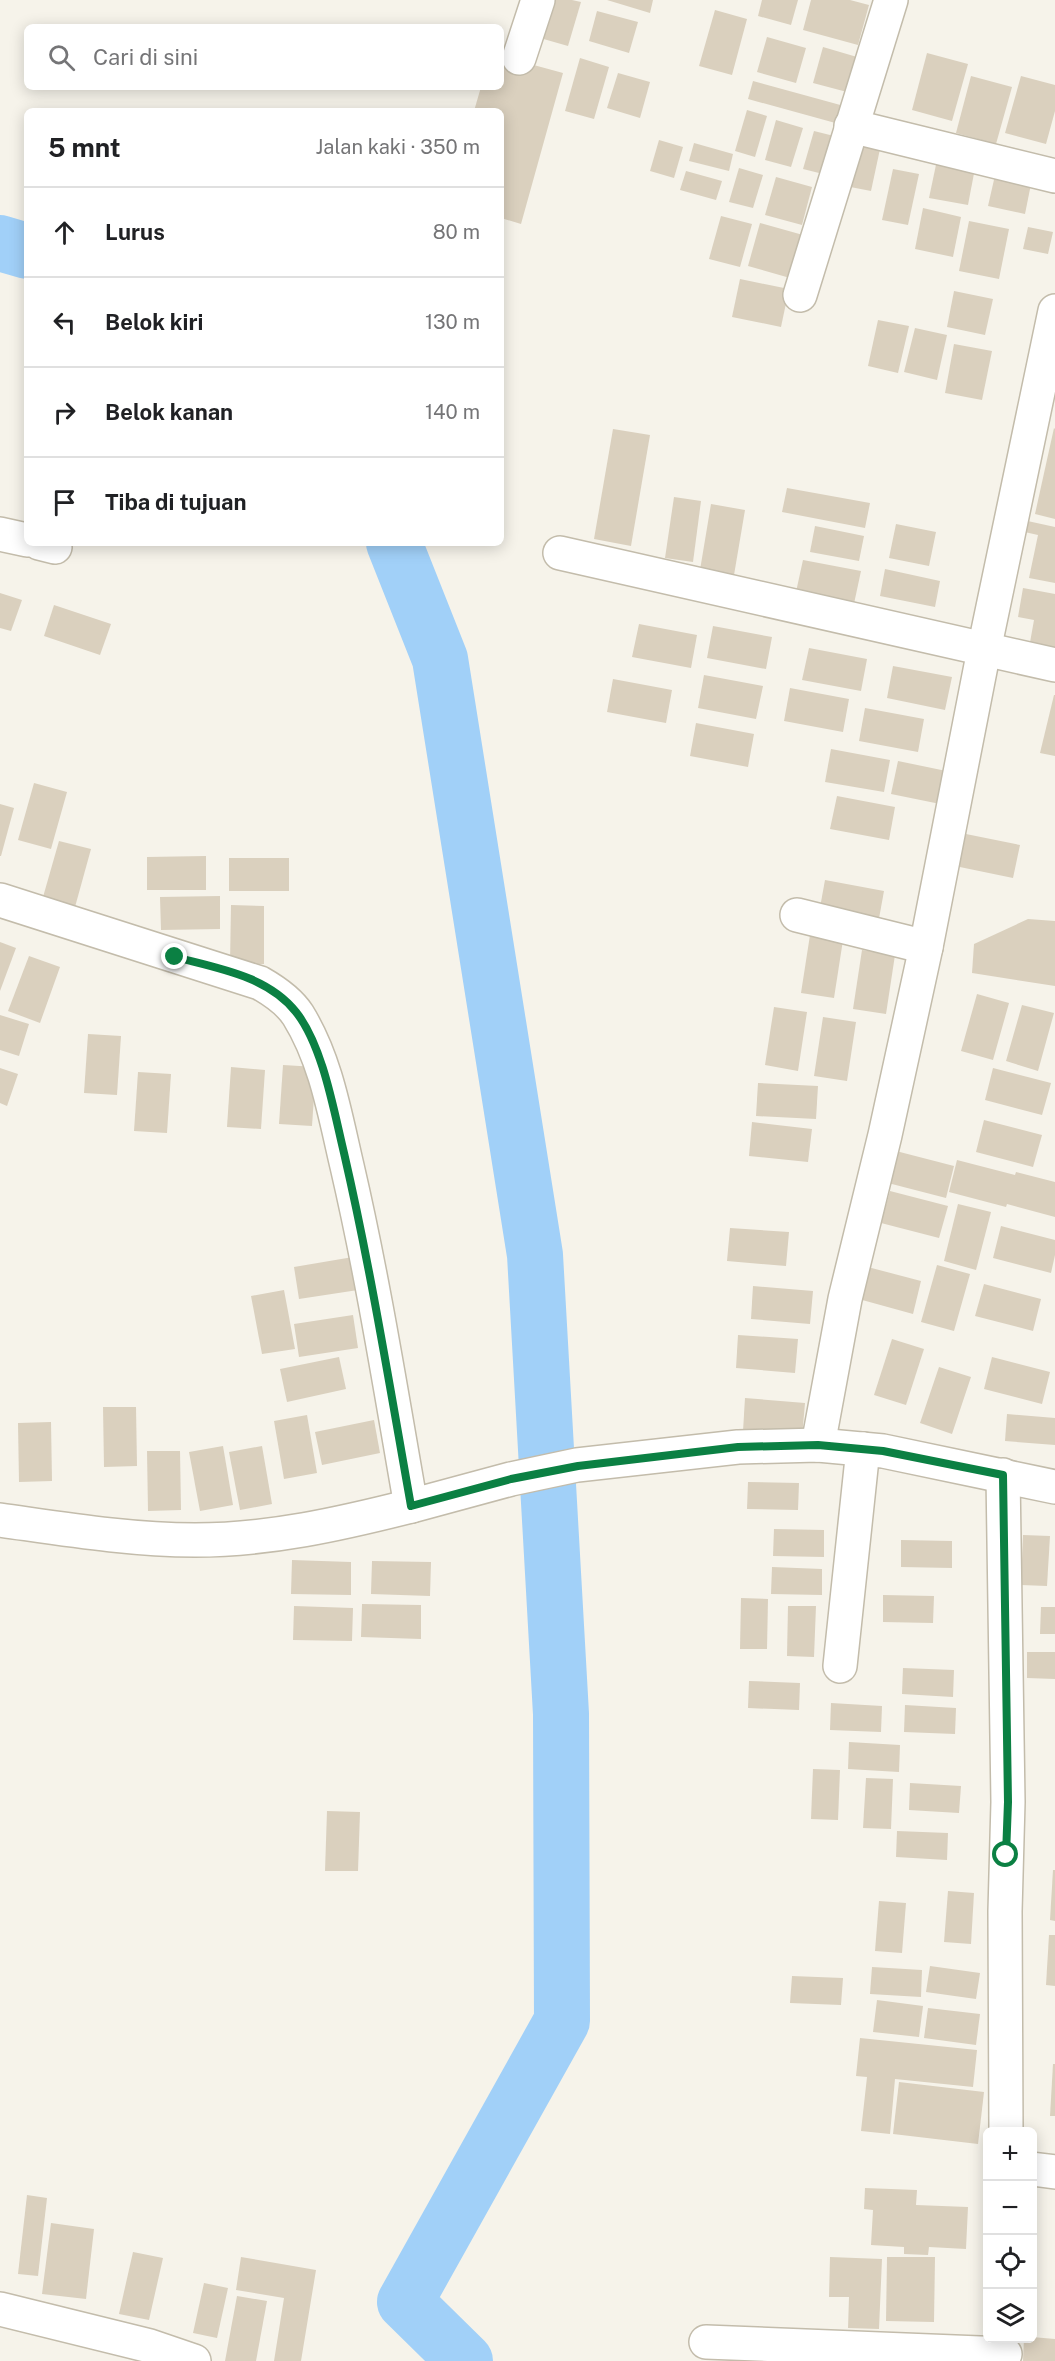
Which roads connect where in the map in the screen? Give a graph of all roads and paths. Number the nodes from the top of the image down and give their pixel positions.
1 (538, 0) edge
2 (891, 0) edge
3 (519, 58) dead end
4 (851, 126) junction
5 (1055, 176) edge
6 (800, 295) dead end
7 (1055, 311) edge
8 (1048, 379) edge
9 (0, 534) edge
10 (24, 539) edge
11 (560, 553) dead end
12 (984, 650) junction
13 (1055, 665) edge
14 (0, 900) edge
15 (796, 915) dead end
16 (926, 947) junction
17 (818, 1445) junction
18 (863, 1449) junction
19 (1003, 1475) junction
20 (1055, 1487) edge
21 (411, 1506) junction
22 (0, 1520) edge
23 (840, 1666) dead end
24 (1005, 2127) edge
25 (1037, 2170) edge
26 (1055, 2172) edge
27 (0, 2309) edge
28 (706, 2342) dead end
29 (1005, 2351) edge
30 (194, 2361) edge

1 - 3 street
2 - 4 street
4 - 5 street
4 - 6 street
7 - 8 street
8 - 12 street
9 - 10 street
11 - 12 street
12 - 13 street
12 - 16 street
14 - 21 street
15 - 16 street
16 - 17 street
17 - 18 street
17 - 21 street
18 - 19 street
18 - 23 street
19 - 20 street
19 - 24 street
21 - 22 street
25 - 26 street
27 - 30 street
28 - 29 street

